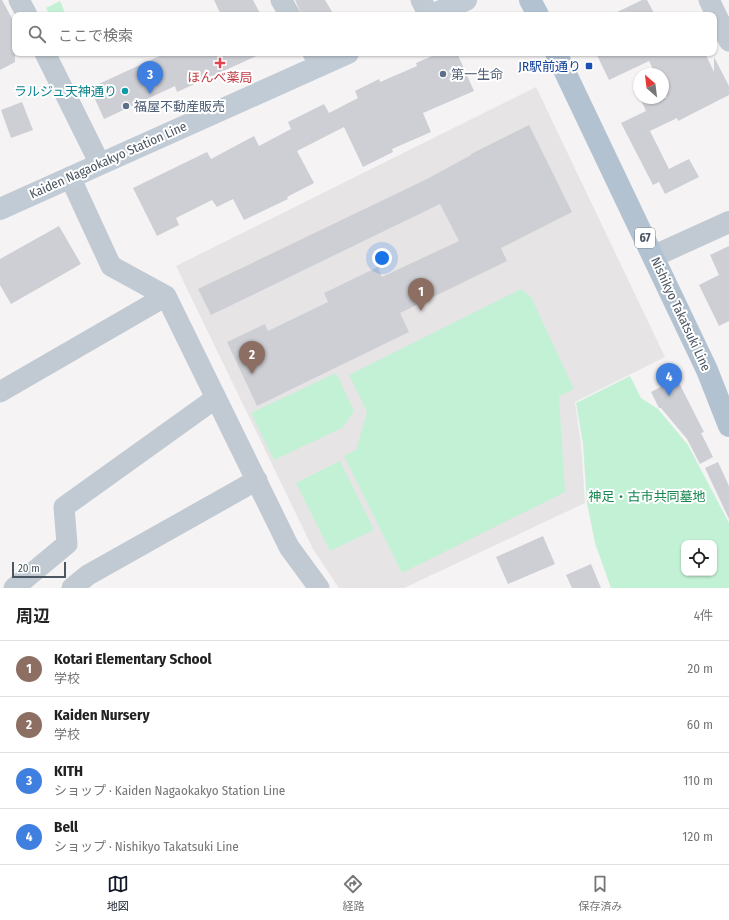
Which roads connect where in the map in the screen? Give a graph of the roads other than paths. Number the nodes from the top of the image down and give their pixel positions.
1 (20, 0) edge
2 (281, 0) edge
3 (421, 0) edge
4 (466, 0) edge
5 (530, 0) edge
6 (710, 0) edge
7 (26, 12) edge
8 (288, 12) edge
9 (429, 12) edge
10 (438, 12) edge
11 (536, 12) edge
12 (716, 12) edge
13 (717, 15) edge
14 (729, 41) edge
15 (46, 56) edge
16 (332, 56) edge
17 (557, 56) edge
18 (316, 59) edge
19 (100, 164) junction
20 (70, 177) junction
21 (0, 209) edge
22 (729, 222) edge
23 (654, 256) junction
24 (166, 296) junction
25 (0, 392) edge
26 (216, 398) junction
27 (729, 426) edge
28 (257, 480) junction
29 (14, 588) edge
30 (72, 588) edge
31 (320, 588) edge

1 - 7 street
2 - 8 street
3 - 9 street
4 - 10 main road
5 - 11 main road
6 - 12 street
13 - 14 street
15 - 19 street
16 - 18 main road, Kaiden Nagaokakyo Station Line
17 - 23 main road, Nishikyo Takatsuki Line / 67
18 - 19 main road, Kaiden Nagaokakyo Station Line
19 - 20 main road, Kaiden Nagaokakyo Station Line
20 - 21 main road, Kaiden Nagaokakyo Station Line
20 - 24 street
22 - 23 street
23 - 27 main road, Nishikyo Takatsuki Line / 67
24 - 25 street
24 - 26 street
26 - 28 street
26 - 29 street
28 - 30 street
28 - 31 street

